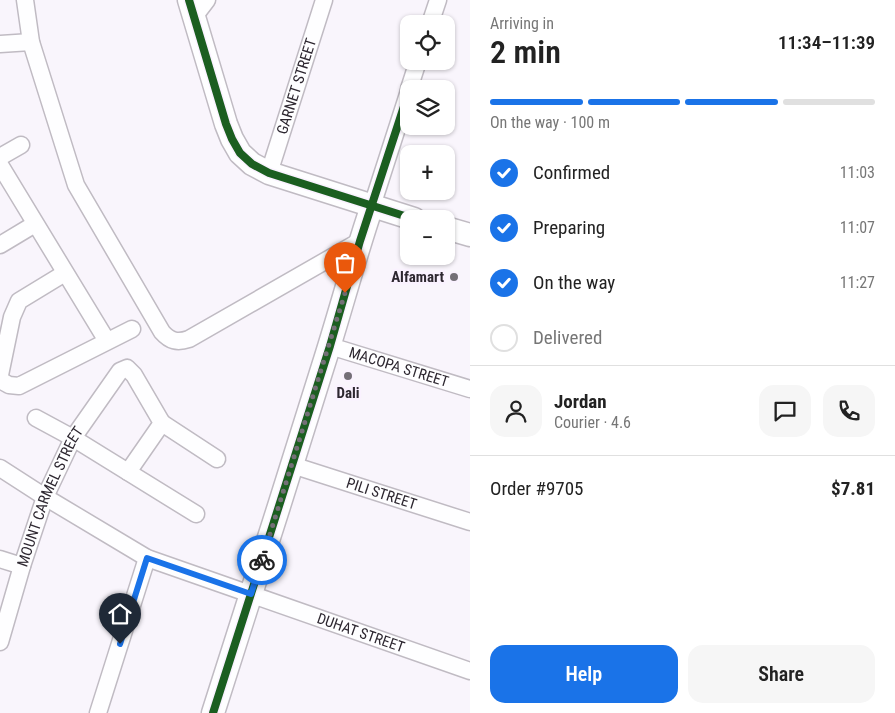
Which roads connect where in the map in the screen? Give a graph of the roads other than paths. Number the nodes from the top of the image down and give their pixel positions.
1 (25, 0) edge
2 (324, 0) edge
3 (438, 0) edge
4 (196, 6) edge
5 (433, 15) edge
6 (31, 42) junction
7 (0, 44) edge
8 (400, 118) edge
9 (21, 145) dead end
10 (0, 157) edge
11 (2, 172) edge
12 (269, 173) junction
13 (372, 206) junction
14 (400, 215) edge
15 (35, 224) junction
16 (455, 231) edge
17 (470, 235) edge
18 (360, 241) junction
19 (0, 245) edge
20 (64, 273) junction
21 (132, 328) dead end
22 (107, 341) junction
23 (330, 346) junction
24 (0, 375) edge
25 (0, 380) edge
26 (470, 389) edge
27 (36, 418) dead end
28 (162, 423) junction
29 (73, 438) junction
30 (217, 459) dead end
31 (292, 465) junction
32 (0, 468) edge
33 (128, 472) junction
34 (45, 497) junction
35 (196, 514) dead end
36 (470, 522) edge
37 (147, 558) junction
38 (0, 559) edge
39 (22, 566) junction
40 (251, 594) junction
41 (4, 616) edge
42 (0, 642) edge
43 (470, 671) edge
44 (98, 713) edge
45 (213, 713) edge

1 - 6 street
2 - 12 street, GARNET STREET
3 - 5 street
4 - 12 street
6 - 7 street
6 - 18 street
8 - 13 street
9 - 10 street
11 - 15 street
12 - 13 street
13 - 14 street
13 - 18 street
15 - 19 street
15 - 20 street
16 - 17 street
18 - 23 street
20 - 22 street
20 - 24 street
21 - 22 street
22 - 25 street
23 - 26 street, MACOPA STREET
23 - 31 street
27 - 29 street
28 - 29 street, MOUNT CARMEL STREET
28 - 30 street
28 - 33 street
29 - 33 street
29 - 34 street, MOUNT CARMEL STREET
31 - 36 street, PILI STREET
31 - 40 street
32 - 34 street, DUHAT STREET
33 - 35 street
34 - 37 street, DUHAT STREET
34 - 39 street, MOUNT CARMEL STREET
37 - 40 street, DUHAT STREET
37 - 44 street
38 - 39 street
39 - 41 street, MOUNT CARMEL STREET
40 - 43 street, DUHAT STREET
40 - 45 street
41 - 42 street, MOUNT CARMEL STREET

